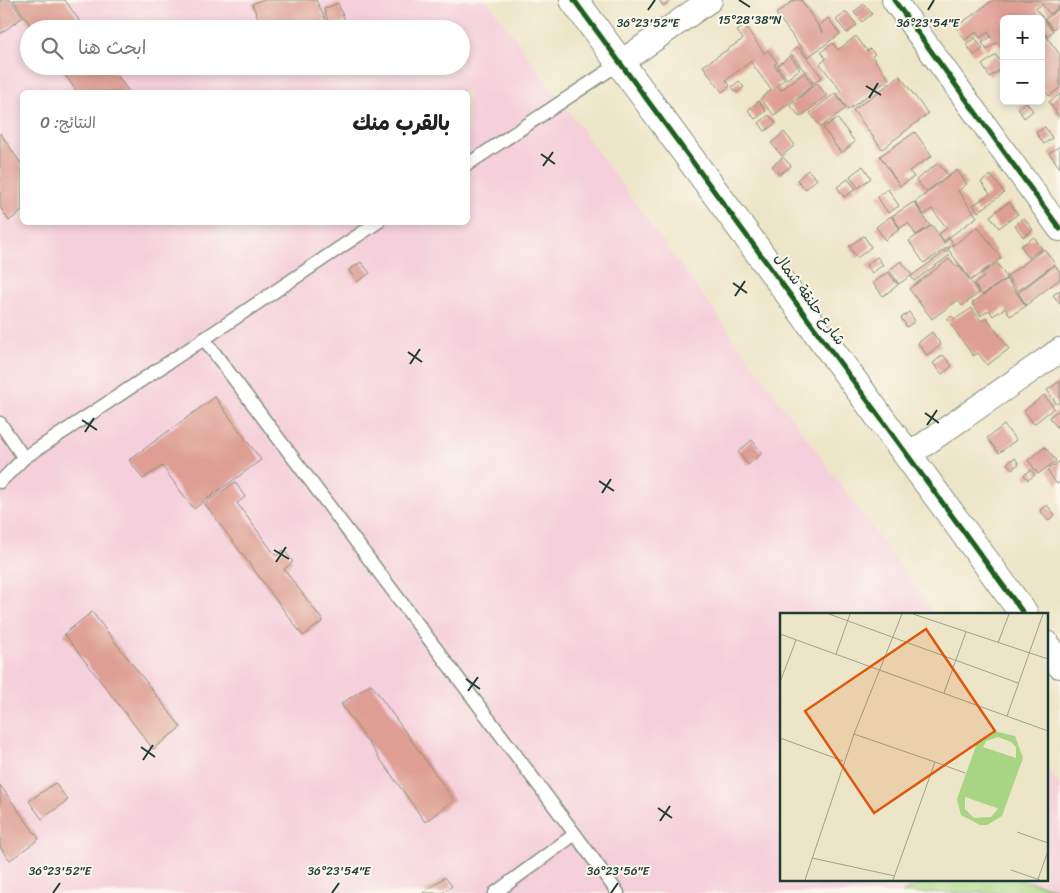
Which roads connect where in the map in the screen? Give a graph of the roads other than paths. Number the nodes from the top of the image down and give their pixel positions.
1 (574, 0) edge
2 (710, 0) edge
3 (894, 0) edge
4 (620, 63) junction
5 (470, 163) edge
6 (374, 225) edge
7 (1060, 229) edge
8 (204, 339) junction
9 (1060, 350) edge
10 (0, 423) edge
11 (909, 454) junction
12 (24, 458) junction
13 (0, 482) edge
14 (1023, 613) edge
15 (1048, 648) edge
16 (1060, 664) edge
17 (575, 834) junction
18 (495, 893) edge
19 (618, 893) edge

1 - 4 street, شارع حلنقة شمال
2 - 4 street
3 - 7 street
4 - 5 lane
4 - 11 street, شارع حلنقة شمال
6 - 8 lane
8 - 12 lane
8 - 17 lane
9 - 11 street
10 - 12 lane
11 - 14 street, شارع حلنقة شمال
12 - 13 lane
15 - 16 street
17 - 18 lane
17 - 19 lane

